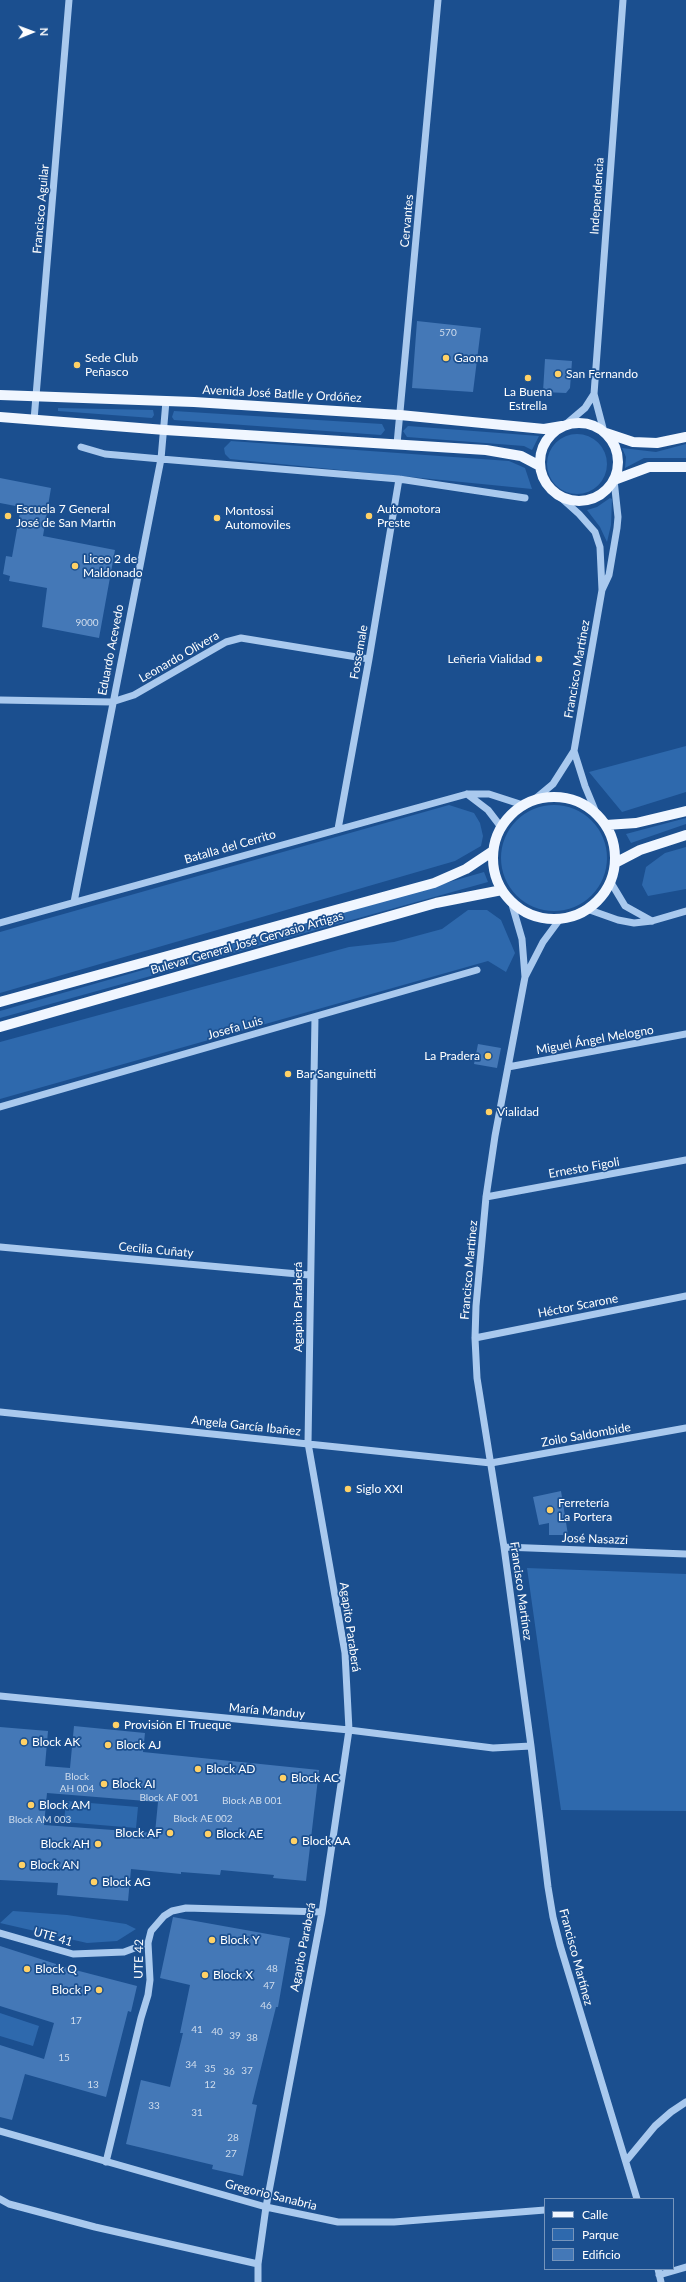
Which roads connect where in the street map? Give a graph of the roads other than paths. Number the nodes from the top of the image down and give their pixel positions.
1 (69, 0) edge
2 (438, 0) edge
3 (623, 0) edge
4 (594, 394) junction
5 (0, 395) edge
6 (37, 396) junction
7 (166, 401) junction
8 (400, 415) junction
9 (0, 416) edge
10 (34, 420) junction
11 (564, 426) junction
12 (165, 430) junction
13 (605, 432) junction
14 (686, 437) edge
15 (397, 444) junction
16 (82, 447) dead end
17 (161, 459) junction
18 (540, 466) junction
19 (686, 467) edge
20 (399, 479) junction
21 (614, 480) junction
22 (559, 496) junction
23 (525, 498) dead end
24 (602, 590) junction
25 (369, 659) junction
26 (0, 700) edge
27 (112, 702) junction
28 (574, 751) junction
29 (466, 794) junction
30 (535, 800) junction
31 (523, 805) junction
32 (686, 811) edge
33 (597, 815) junction
34 (606, 825) junction
35 (501, 827) junction
36 (338, 828) junction
37 (686, 835) edge
38 (493, 850) junction
39 (615, 863) junction
40 (610, 881) junction
41 (502, 890) junction
42 (511, 901) junction
43 (74, 902) junction
44 (587, 909) junction
45 (686, 911) edge
46 (560, 919) junction
47 (652, 921) junction
48 (0, 923) edge
49 (477, 970) dead end
50 (525, 977) junction
51 (0, 1002) edge
52 (314, 1016) junction
53 (0, 1027) edge
54 (686, 1034) edge
55 (508, 1067) junction
56 (0, 1107) edge
57 (686, 1160) edge
58 (486, 1197) junction
59 (0, 1247) edge
60 (309, 1275) junction
61 (686, 1296) edge
62 (475, 1338) junction
63 (0, 1412) edge
64 (686, 1428) edge
65 (308, 1443) junction
66 (491, 1463) junction
67 (504, 1547) junction
68 (686, 1554) edge
69 (0, 1696) edge
70 (349, 1730) junction
71 (532, 1746) junction
72 (322, 1912) junction
73 (0, 1933) edge
74 (148, 1943) junction
75 (686, 2102) edge
76 (0, 2131) edge
77 (626, 2161) junction
78 (106, 2162) junction
79 (637, 2198) edge
80 (0, 2199) edge
81 (266, 2207) junction
82 (544, 2210) edge
83 (258, 2264) junction
84 (686, 2267) edge
85 (659, 2275) edge
86 (258, 2282) edge

1 - 6 street, Francisco Aguilar
2 - 8 street, Cervantes
3 - 4 street, Independencia
4 - 11 street
4 - 13 street, Independencia
5 - 6 main road, Avenida José Batlle y Ordóñez
6 - 7 main road, Avenida José Batlle y Ordóñez
6 - 10 street, Francisco Aguilar
7 - 8 main road, Avenida José Batlle y Ordóñez
7 - 12 street, Eduardo Acevedo
8 - 11 main road, Avenida José Batlle y Ordóñez
8 - 15 street, Cervantes
9 - 10 main road
10 - 12 main road
11 - 13 main road
11 - 18 main road
12 - 15 main road
12 - 17 street, Eduardo Acevedo
13 - 14 main road
13 - 21 main road
15 - 18 main road
16 - 17 street
17 - 20 street
17 - 27 street, Eduardo Acevedo
18 - 22 main road
19 - 21 main road
20 - 23 street
20 - 25 street, Fossemale
21 - 22 main road
21 - 24 street, Francisco Martínez
22 - 24 street, Francisco Martínez
24 - 28 street, Francisco Martínez
25 - 27 street, Leonardo Olivera
25 - 36 street, Fossemale
26 - 27 street, Leonardo Olivera
27 - 43 street, Eduardo Acevedo
28 - 30 street, Francisco Martínez
28 - 33 street, Francisco Martínez
29 - 31 street, Batalla del Cerrito
29 - 35 street
29 - 36 street, Batalla del Cerrito
30 - 31 main road
30 - 33 main road
31 - 35 main road
32 - 34 main road
33 - 34 main road
34 - 39 main road
35 - 38 main road
36 - 43 street, Batalla del Cerrito
37 - 39 main road
38 - 41 main road
38 - 51 main road, Bulevar General José Gervasio Artigas
39 - 40 main road
40 - 44 main road
40 - 47 street
41 - 42 main road
41 - 53 main road, Bulevar General José Gervasio Artigas
42 - 46 main road
42 - 50 street, Francisco Martínez
43 - 48 street, Batalla del Cerrito
44 - 46 main road
44 - 47 street
45 - 47 street
46 - 50 street, Francisco Martínez
49 - 52 street, Josefa Luis
50 - 55 street, Francisco Martínez
52 - 56 street, Josefa Luis
52 - 60 street, Agapito Paraberá
54 - 55 street, Miguel Ángel Melogno
55 - 58 street, Francisco Martínez
57 - 58 street, Ernesto Figoli
58 - 62 street, Francisco Martínez
59 - 60 street, Cecilia Cuñaty
60 - 65 street, Agapito Paraberá
61 - 62 street, Héctor Scarone
62 - 66 street, Francisco Martínez
63 - 65 street, Angela García Ibañez
64 - 66 street, Zoilo Saldombide
65 - 66 street, Angela García Ibañez
65 - 70 street, Agapito Paraberá
66 - 67 street, Francisco Martínez
67 - 68 street, José Nasazzi
67 - 71 street, Francisco Martínez
69 - 70 street, María Manduy
70 - 71 street, María Manduy
70 - 72 street, Agapito Paraberá
71 - 77 street, Francisco Martínez
72 - 74 street, UTE 42
72 - 81 street, Agapito Paraberá
73 - 74 street, UTE 41
74 - 78 street, UTE 42
75 - 77 street
76 - 78 street, Gregorio Sanabria
77 - 79 street, Francisco Martínez
78 - 81 street, Gregorio Sanabria
80 - 83 street
81 - 82 street, Gregorio Sanabria
81 - 83 street, Agapito Paraberá
83 - 86 street, Agapito Paraberá
84 - 85 street

